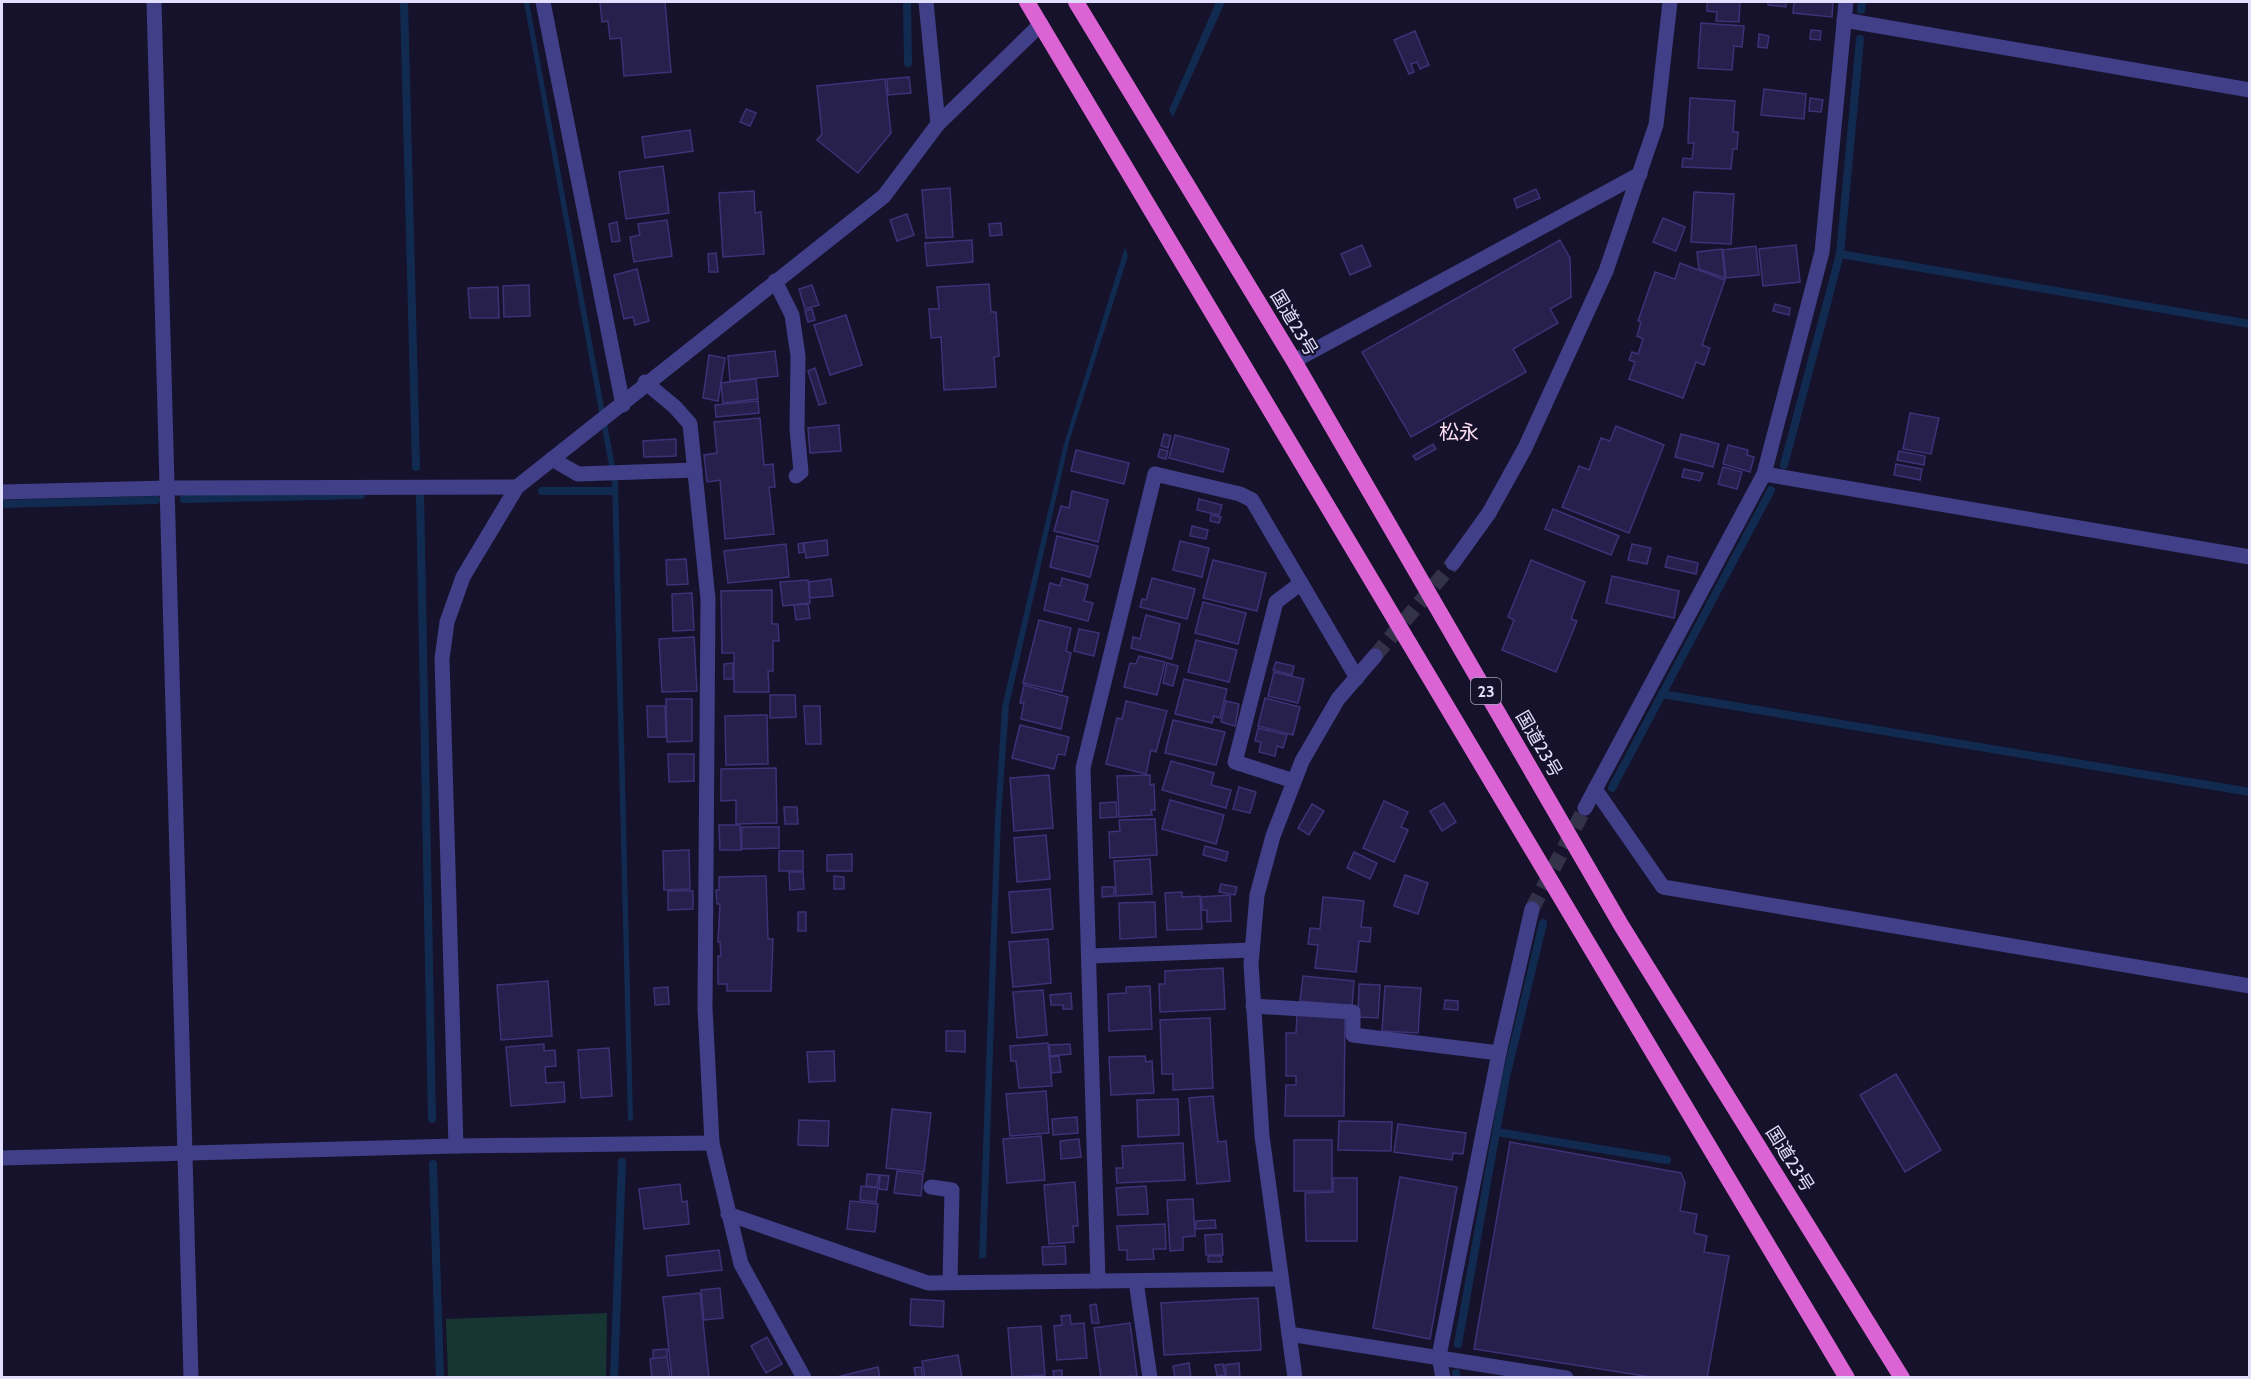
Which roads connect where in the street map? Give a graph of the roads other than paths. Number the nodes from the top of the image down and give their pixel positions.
1 (154, 2) edge
2 (543, 2) edge
3 (926, 2) edge
4 (1027, 2) edge
5 (1076, 2) edge
6 (1670, 2) edge
7 (1846, 2) edge
8 (1844, 20) junction
9 (1041, 24) junction
10 (2250, 90) edge
11 (938, 124) junction
12 (1640, 174) junction
13 (775, 281) junction
14 (1294, 361) junction
15 (645, 382) junction
16 (617, 409) junction
17 (552, 459) junction
18 (694, 470) junction
19 (1764, 474) junction
20 (796, 476) dead end
21 (517, 487) junction
22 (168, 488) junction
23 (2, 492) edge
24 (2250, 558) edge
25 (1453, 563) tunnel mouth
26 (1300, 583) junction
27 (1376, 656) tunnel mouth
28 (1356, 678) junction
29 (1294, 781) junction
30 (1595, 789) junction
31 (1585, 808) tunnel mouth
32 (1532, 909) tunnel mouth
33 (1252, 950) junction
34 (1090, 956) junction
35 (2250, 986) edge
36 (1253, 1006) junction
37 (1499, 1053) junction
38 (712, 1143) junction
39 (456, 1146) junction
40 (186, 1154) junction
41 (2, 1158) edge
42 (931, 1187) dead end
43 (728, 1214) junction
44 (1280, 1279) junction
45 (1098, 1281) junction
46 (1136, 1281) junction
47 (950, 1282) junction
48 (1288, 1334) junction
49 (1439, 1356) junction
50 (191, 1377) edge
51 (804, 1377) edge
52 (1150, 1377) edge
53 (1295, 1377) edge
54 (1443, 1377) edge
55 (1566, 1377) edge
56 (1847, 1377) edge
57 (1902, 1377) edge

1 - 22 street
2 - 16 street
3 - 11 street
4 - 9 highway, 23
5 - 14 highway, 国道23号 / 23
6 - 12 street
7 - 8 street
8 - 10 street
8 - 19 street
9 - 11 street
9 - 56 highway, 23
11 - 13 street
12 - 14 street
12 - 25 street
13 - 15 street
13 - 20 street
14 - 57 highway, 国道23号 / 23
15 - 16 street
15 - 18 street
16 - 17 street
17 - 18 street
17 - 21 street
18 - 38 street
19 - 24 street
19 - 30 street
21 - 22 street
21 - 39 street
22 - 23 street
22 - 40 street
26 - 28 street
26 - 29 street
26 - 34 street
27 - 28 street
28 - 29 street
29 - 33 street
30 - 31 street
30 - 35 street
32 - 37 street
33 - 34 street
33 - 36 street
34 - 45 street
36 - 37 street
36 - 44 street
37 - 49 street
38 - 39 street
38 - 43 street
39 - 40 street
40 - 41 street
40 - 50 street
42 - 47 street
43 - 47 street
43 - 51 street
44 - 46 street
44 - 48 street
45 - 46 street
45 - 47 street
46 - 52 street
48 - 49 street
48 - 53 street
49 - 54 street
49 - 55 street

